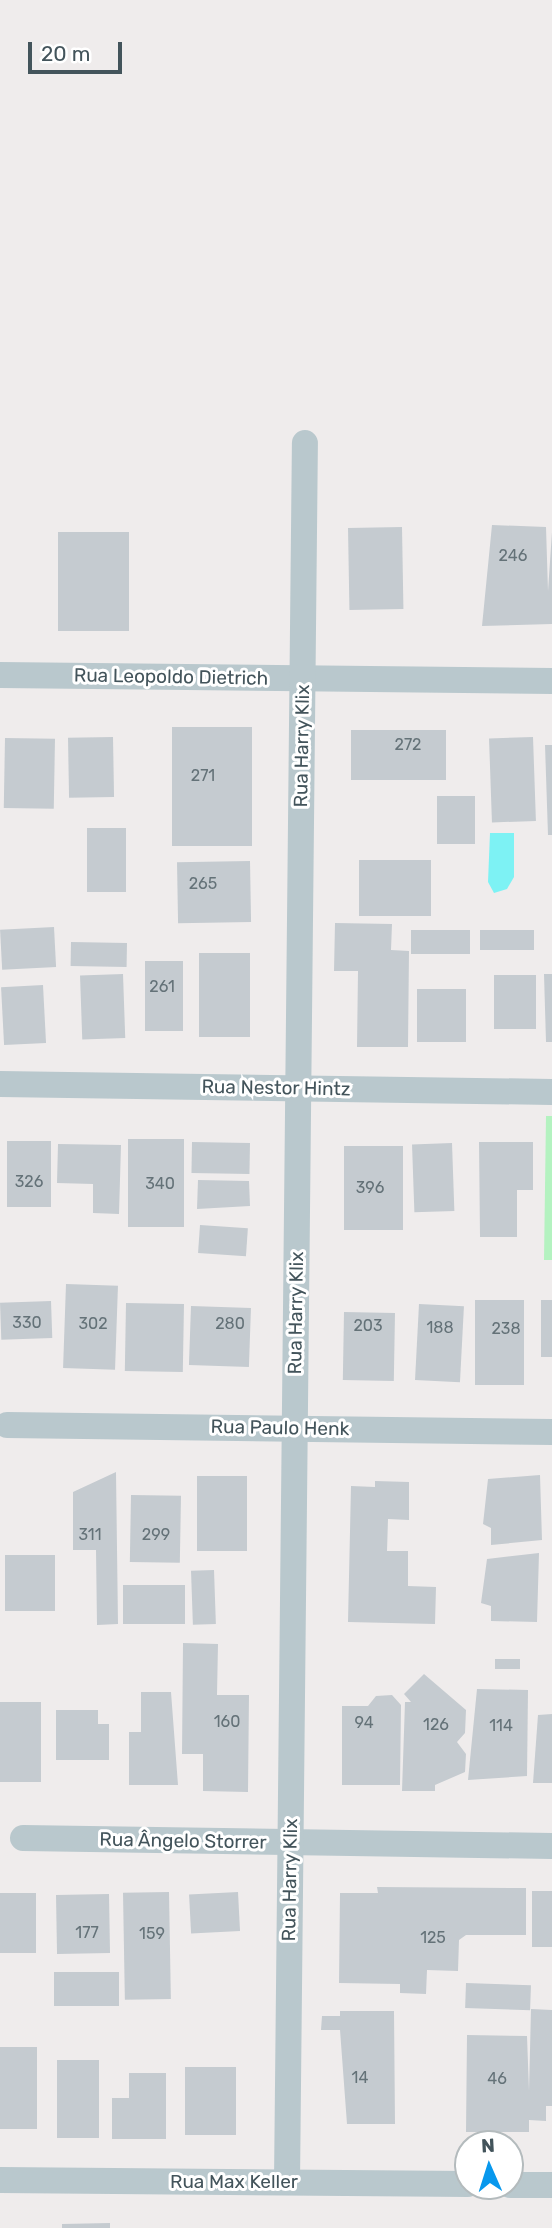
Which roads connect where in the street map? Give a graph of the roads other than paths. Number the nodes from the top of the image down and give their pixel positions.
1 (305, 443) dead end
2 (0, 675) edge
3 (303, 678) junction
4 (552, 681) edge
5 (0, 1084) edge
6 (298, 1088) junction
7 (552, 1092) edge
8 (7, 1425) dead end
9 (295, 1429) junction
10 (552, 1432) edge
11 (23, 1838) dead end
12 (290, 1842) junction
13 (552, 1846) edge
14 (0, 2180) edge
15 (287, 2182) junction
16 (454, 2184) edge
17 (524, 2185) edge
18 (552, 2185) edge

1 - 3 street, Rua Harry Klix
2 - 3 street, Rua Leopoldo Dietrich
3 - 4 street, Rua Leopoldo Dietrich
3 - 6 street, Rua Harry Klix
5 - 6 street, Rua Nestor Hintz
6 - 7 street, Rua Nestor Hintz
6 - 9 street, Rua Harry Klix
8 - 9 street, Rua Paulo Henk
9 - 10 street, Rua Paulo Henk
9 - 12 street, Rua Harry Klix
11 - 12 street, Rua Ângelo Storrer
12 - 13 street, Rua Ângelo Storrer
12 - 15 street, Rua Harry Klix
14 - 15 street, Rua Max Keller
15 - 16 street, Rua Max Keller
17 - 18 street

